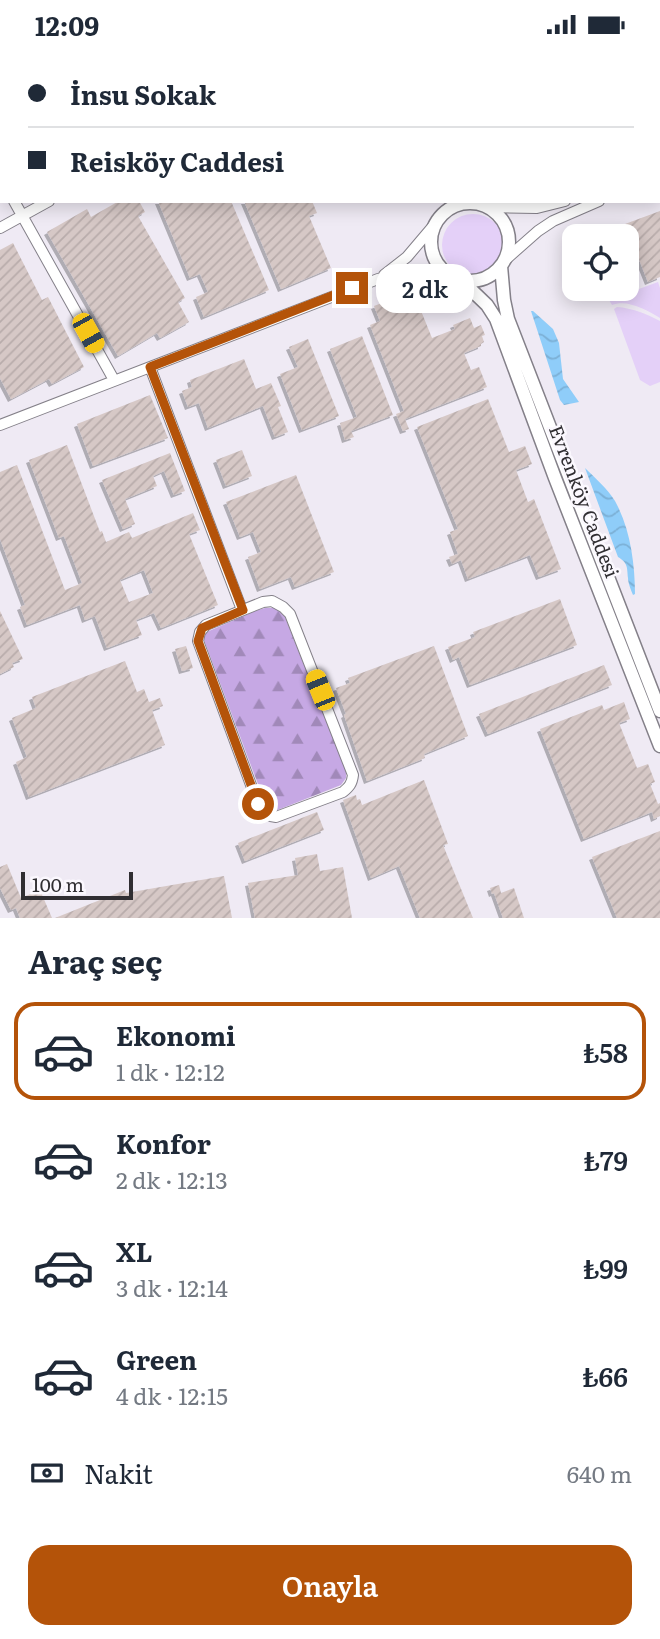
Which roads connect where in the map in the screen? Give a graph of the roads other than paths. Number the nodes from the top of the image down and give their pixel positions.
1 (15, 203) edge
2 (45, 203) edge
3 (442, 203) edge
4 (464, 203) edge
5 (557, 203) edge
6 (594, 203) edge
7 (483, 204) edge
8 (22, 216) junction
9 (437, 221) junction
10 (0, 228) edge
11 (503, 264) junction
12 (378, 279) junction
13 (458, 279) junction
14 (150, 367) junction
15 (114, 380) junction
16 (0, 425) edge
17 (243, 610) junction
18 (660, 711) edge
19 (660, 746) edge

1 - 8 street
2 - 8 street
3 - 9 main road
4 - 9 main road
5 - 7 street
6 - 11 street
7 - 11 main road
8 - 10 street
8 - 15 street
9 - 12 street
9 - 13 main road
11 - 13 main road
11 - 18 main road, Evrenköy Caddesi
12 - 13 street
12 - 14 street
13 - 19 main road, Evrenköy Caddesi
14 - 15 street
14 - 17 street
15 - 16 street
17 - 17 street

